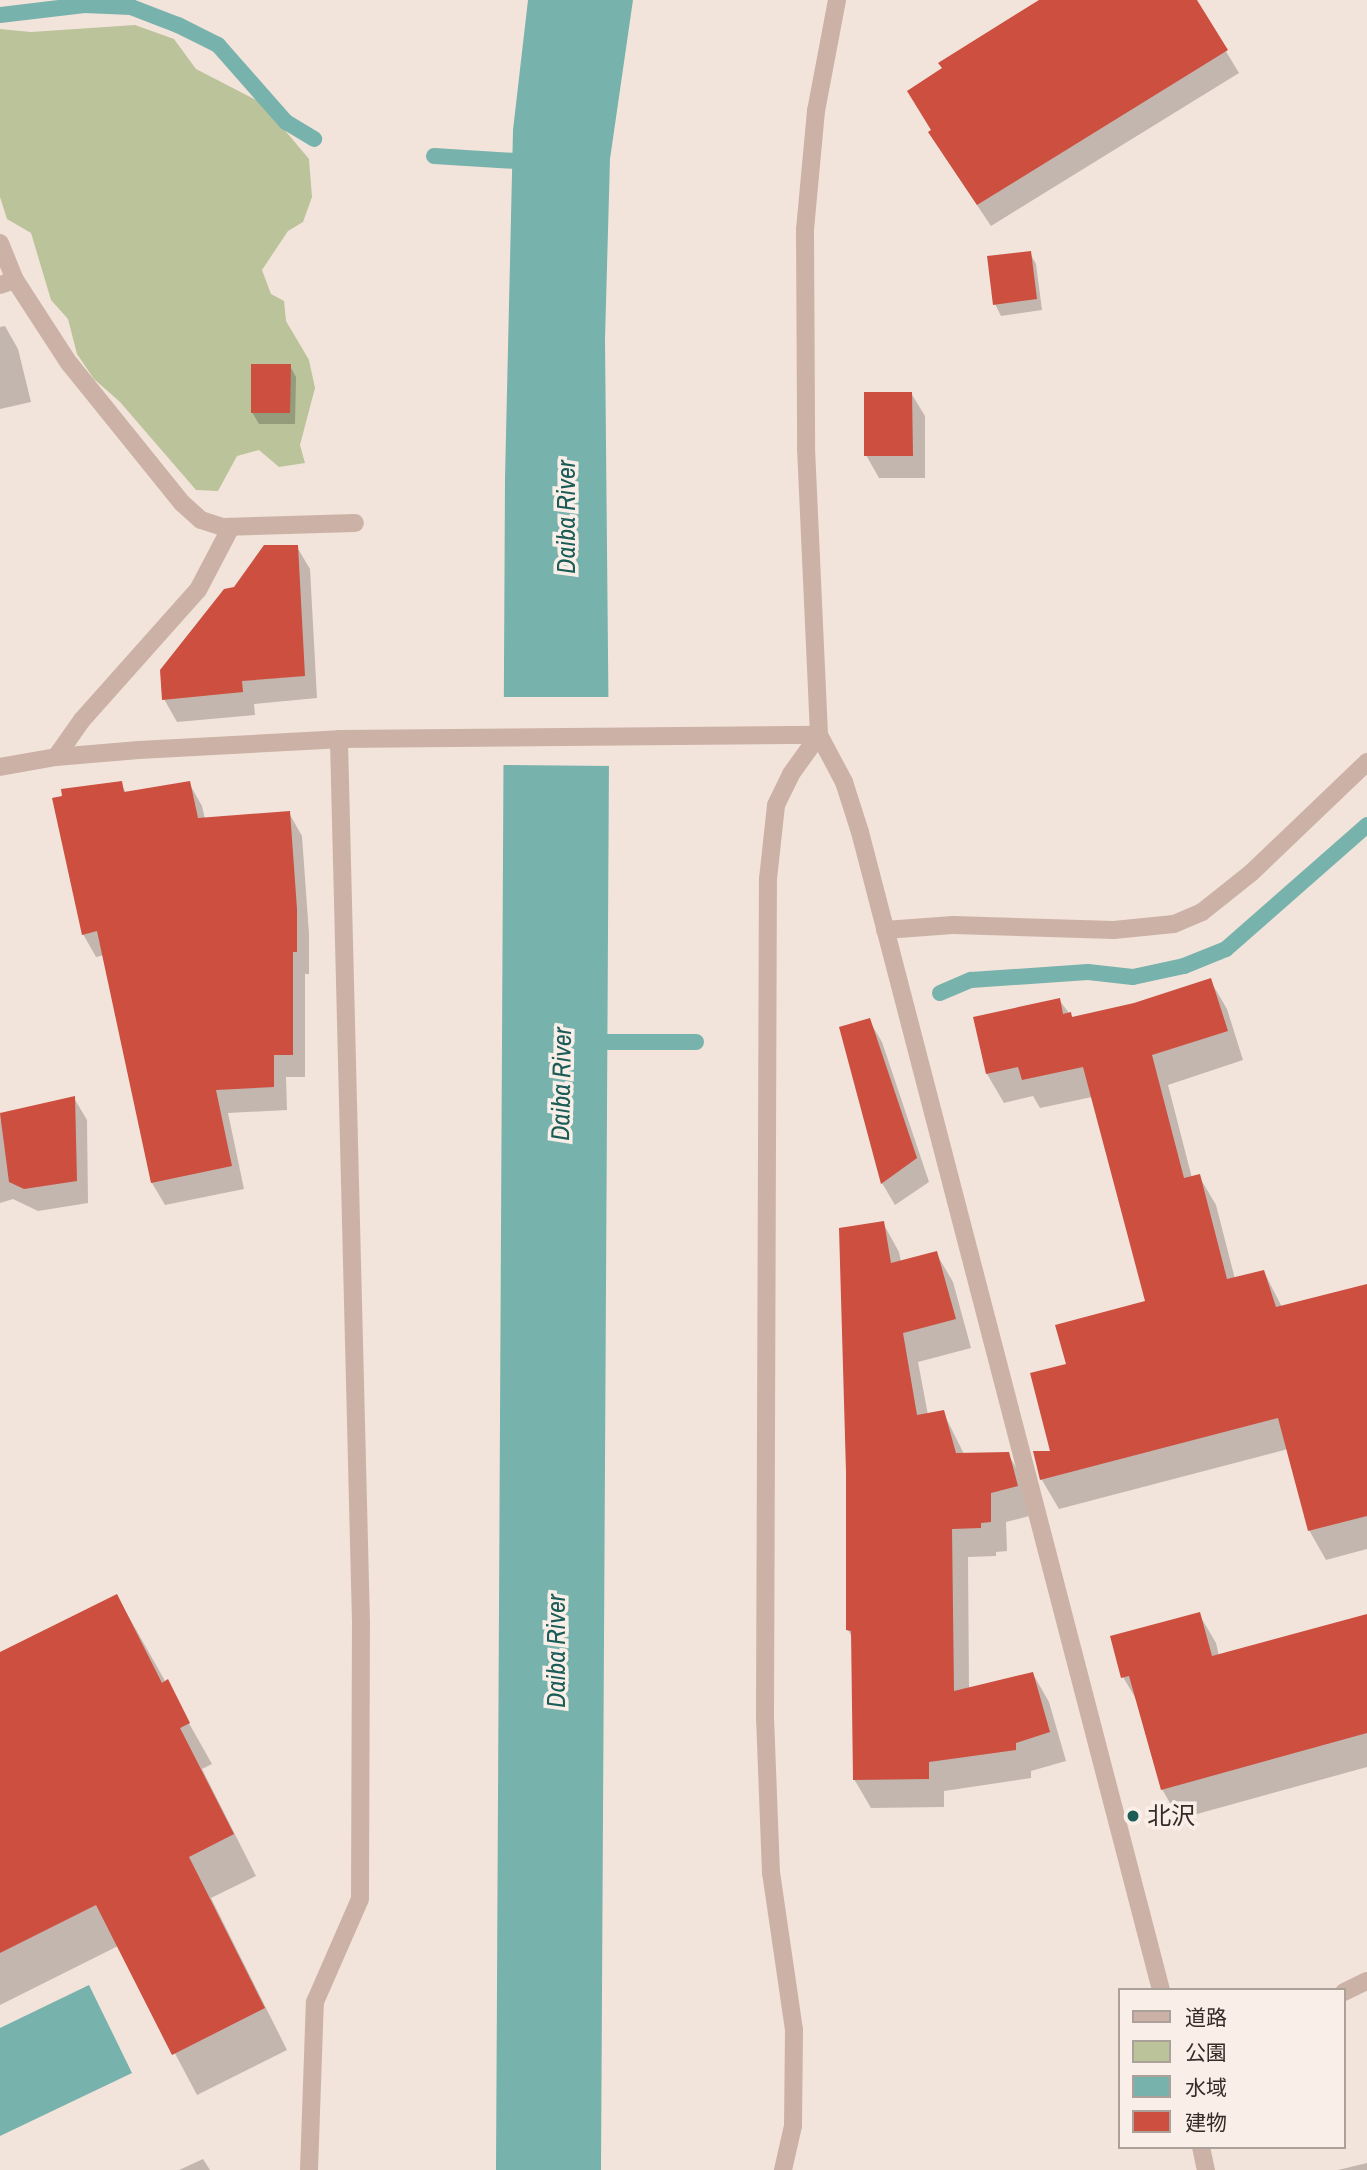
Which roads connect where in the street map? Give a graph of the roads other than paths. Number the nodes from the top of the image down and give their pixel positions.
1 (837, 0) edge
2 (0, 243) edge
3 (8, 282) edge
4 (355, 523) dead end
5 (231, 527) junction
6 (819, 735) junction
7 (339, 738) junction
8 (56, 757) junction
9 (1367, 762) edge
10 (0, 767) edge
11 (885, 930) junction
12 (1367, 1981) edge
13 (1160, 1988) edge
14 (1346, 1991) edge
15 (1201, 2149) edge
16 (309, 2170) edge
17 (783, 2170) edge
18 (1206, 2170) edge

1 - 6 street
2 - 3 street
3 - 5 street
4 - 5 street
5 - 8 street
6 - 7 street
6 - 11 street
6 - 17 street
7 - 8 street
7 - 16 street
8 - 10 street
9 - 11 street
11 - 13 street
12 - 14 street
15 - 18 street

